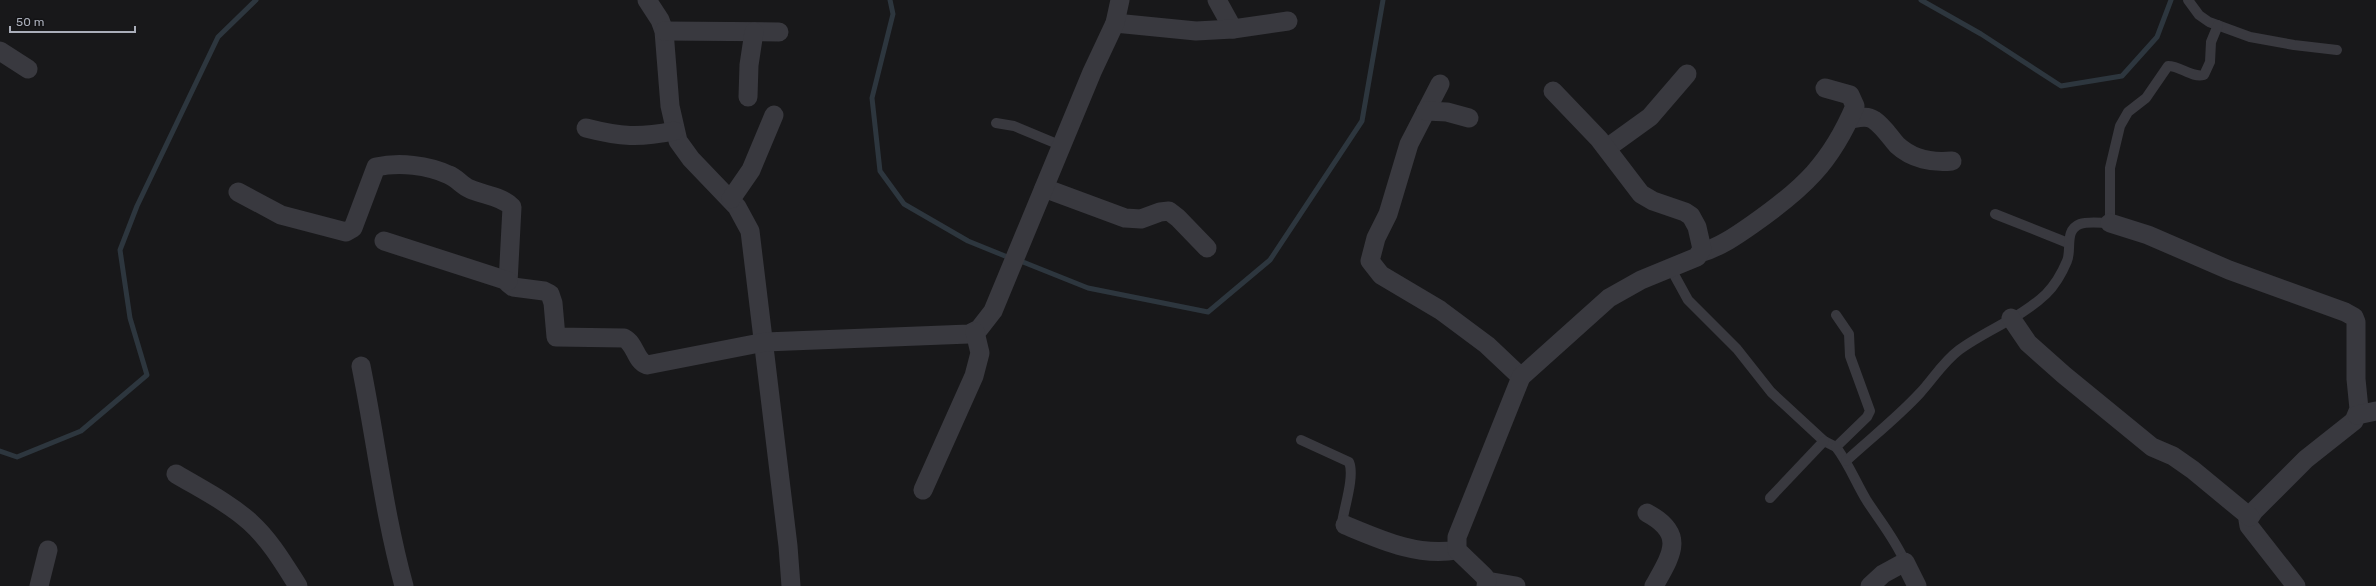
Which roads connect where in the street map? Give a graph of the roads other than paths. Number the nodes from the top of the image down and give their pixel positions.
1 (647, 0) edge
2 (1120, 0) edge
3 (1217, 0) edge
4 (2188, 0) edge
5 (1288, 21) dead end
6 (1115, 23) junction
7 (2218, 25) junction
8 (1233, 29) junction
9 (664, 31) junction
10 (754, 32) junction
11 (778, 32) dead end
12 (2338, 50) dead end
13 (0, 51) edge
14 (28, 69) dead end
15 (1686, 74) dead end
16 (1440, 84) dead end
17 (1825, 88) dead end
18 (1554, 91) dead end
19 (748, 98) dead end
20 (1426, 111) junction
21 (774, 115) dead end
22 (1469, 118) dead end
23 (1850, 119) junction
24 (996, 122) dead end
25 (586, 128) dead end
26 (674, 131) junction
27 (1062, 146) junction
28 (1607, 148) junction
29 (1952, 161) dead end
30 (1044, 188) junction
31 (238, 192) dead end
32 (731, 199) junction
33 (1995, 214) dead end
34 (2110, 223) junction
35 (384, 241) dead end
36 (2068, 243) junction
37 (1207, 248) dead end
38 (1700, 253) junction
39 (1671, 269) junction
40 (508, 281) junction
41 (1836, 315) dead end
42 (2011, 318) junction
43 (975, 332) junction
44 (765, 342) junction
45 (361, 366) dead end
46 (1521, 377) junction
47 (2376, 411) edge
48 (2357, 415) junction
49 (1301, 440) dead end
50 (1824, 442) junction
51 (1836, 447) junction
52 (1846, 461) junction
53 (176, 474) dead end
54 (923, 490) dead end
55 (1770, 498) dead end
56 (1647, 513) dead end
57 (2250, 517) junction
58 (1345, 525) joint
59 (48, 550) dead end
60 (1457, 550) junction
61 (1905, 562) junction
62 (1486, 584) edge
63 (39, 586) edge
64 (298, 586) edge
65 (404, 586) edge
66 (791, 586) edge
67 (1516, 586) edge
68 (1654, 586) edge
69 (1870, 586) edge
70 (1917, 586) edge
71 (2296, 586) edge

1 - 9 street
2 - 6 street
3 - 8 street
4 - 7 lane
5 - 8 street
6 - 8 street
6 - 27 street
7 - 12 lane
7 - 34 lane
9 - 10 street
9 - 26 street
10 - 11 street
10 - 19 street
13 - 14 street
15 - 28 street
16 - 20 street
17 - 23 street
18 - 28 street
20 - 22 street
20 - 46 street
21 - 32 street
23 - 29 street
23 - 38 street
24 - 27 lane
25 - 26 street
26 - 32 street
27 - 30 street
28 - 38 street
30 - 37 street
30 - 43 street
31 - 40 street
32 - 44 street
33 - 36 lane
34 - 36 lane
34 - 48 street
35 - 40 street
36 - 42 lane
38 - 39 street
39 - 46 street
39 - 50 lane
40 - 44 street
41 - 51 lane
42 - 52 lane
42 - 57 street
43 - 44 street
43 - 54 street
44 - 66 street
45 - 65 street
46 - 60 street
47 - 48 street
48 - 57 street
49 - 58 lane
50 - 51 lane
50 - 55 lane
51 - 52 lane
52 - 61 lane
53 - 64 street
56 - 68 street
57 - 71 street
58 - 60 street
59 - 63 street
60 - 62 street
61 - 69 street
61 - 70 street
62 - 67 street

